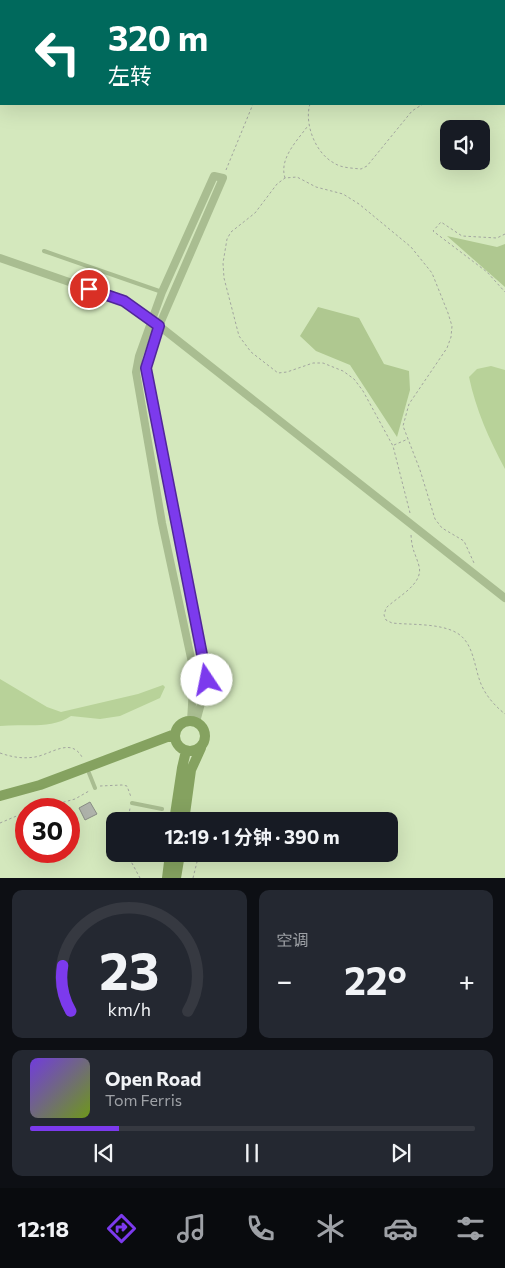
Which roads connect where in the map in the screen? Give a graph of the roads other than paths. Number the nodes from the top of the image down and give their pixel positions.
1 (44, 251) dead end
2 (0, 258) edge
3 (162, 292) junction
4 (152, 320) junction
5 (159, 326) junction
6 (505, 598) edge
7 (194, 722) junction
8 (175, 734) junction
9 (200, 748) junction
10 (186, 752) junction
11 (89, 773) dead end
12 (95, 788) road end
13 (0, 796) edge
14 (132, 803) road end
15 (162, 809) dead end
16 (176, 812) edge
17 (187, 812) edge
18 (169, 862) edge
19 (179, 862) edge
20 (166, 878) edge
21 (176, 878) edge

1 - 3 lane
2 - 4 street
3 - 4 street
3 - 5 street
4 - 5 street
4 - 7 street
5 - 6 street
5 - 7 street
7 - 8 street
7 - 9 street
8 - 10 street
8 - 13 street
9 - 10 street
9 - 17 street
10 - 16 street
11 - 12 lane
14 - 15 lane
18 - 20 street
19 - 21 street

